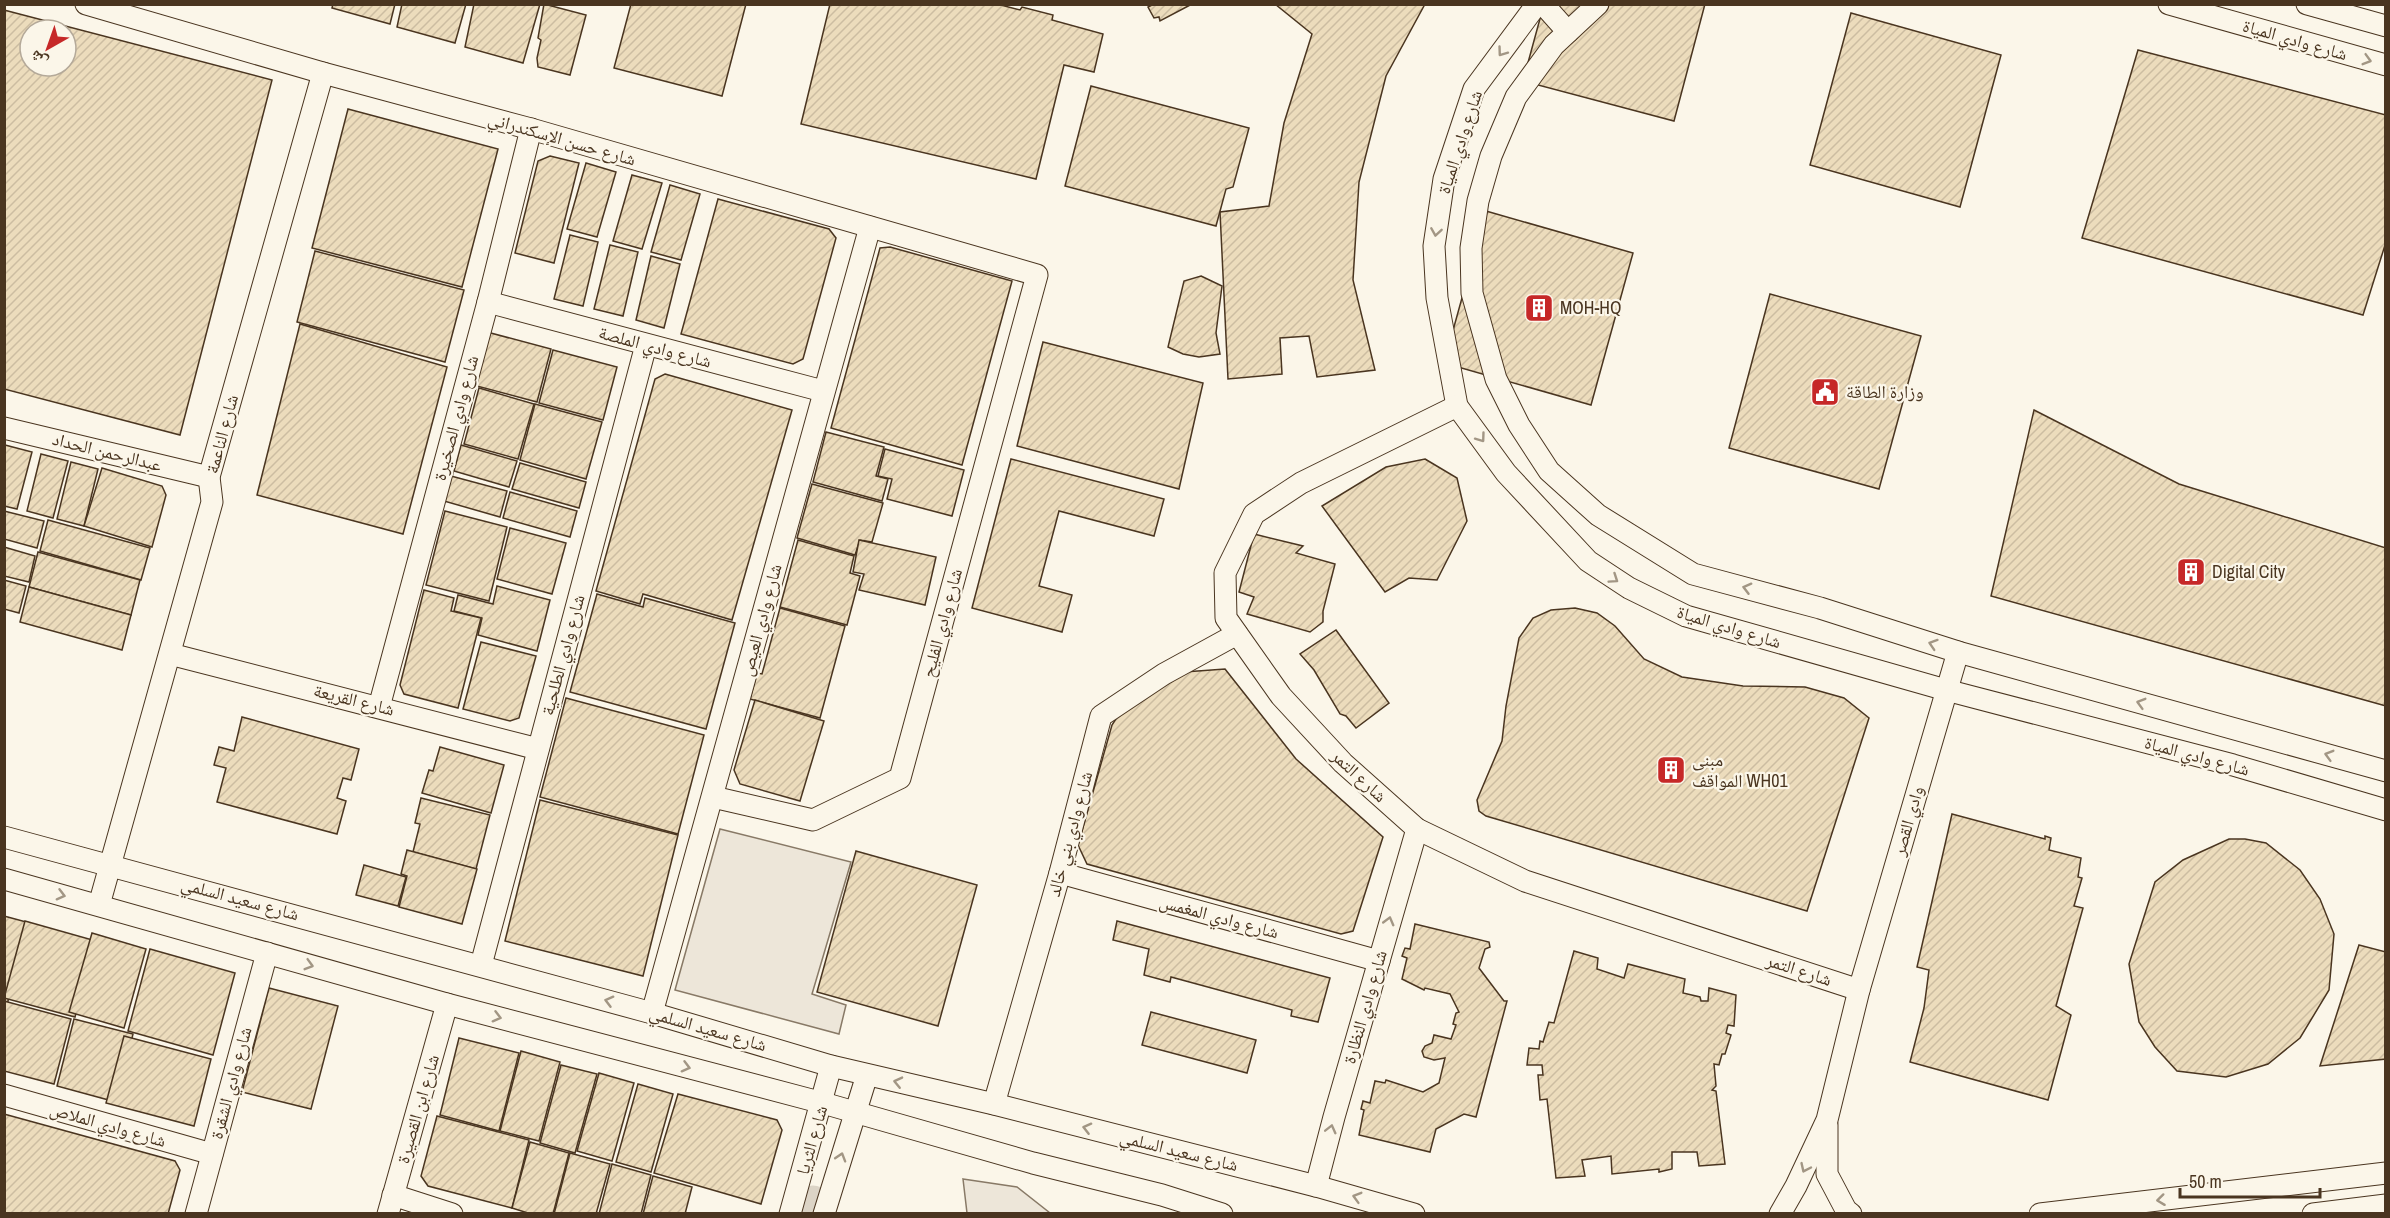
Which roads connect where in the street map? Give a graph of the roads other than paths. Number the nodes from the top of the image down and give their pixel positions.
1 (86, 4) edge
2 (1537, 4) edge
3 (1543, 4) edge
4 (1598, 4) edge
5 (2169, 4) edge
6 (2307, 4) edge
7 (2385, 26) edge
8 (1568, 32) junction
9 (2385, 65) edge
10 (322, 73) junction
11 (531, 129) junction
12 (870, 227) junction
13 (1037, 275) joint
14 (488, 302) junction
15 (646, 345) junction
16 (823, 391) junction
17 (1457, 406) junction
18 (4, 428) edge
19 (209, 477) junction
20 (1237, 634) junction
21 (1958, 652) junction
22 (170, 654) junction
23 (1946, 690) junction
24 (379, 706) junction
25 (538, 748) junction
26 (2385, 771) edge
27 (713, 797) junction
28 (2385, 810) edge
29 (1417, 829) junction
30 (4, 837) edge
31 (109, 864) junction
32 (1060, 873) junction
33 (4, 879) edge
34 (99, 905) junction
35 (267, 953) junction
36 (1379, 961) junction
37 (481, 965) junction
38 (1859, 990) junction
39 (447, 1004) junction
40 (652, 1013) junction
41 (831, 1065) junction
42 (867, 1075) junction
43 (4, 1095) edge
44 (823, 1103) junction
45 (994, 1104) junction
46 (855, 1112) junction
47 (1827, 1120) junction
48 (212, 1154) junction
49 (2385, 1173) edge
50 (1316, 1186) junction
51 (390, 1204) edge
52 (2385, 1205) edge
53 (196, 1214) edge
54 (452, 1214) edge
55 (790, 1214) edge
56 (824, 1214) edge
57 (1221, 1214) edge
58 (1414, 1214) edge
59 (1780, 1214) edge
60 (1851, 1214) edge
61 (2040, 1214) edge
62 (2313, 1214) edge

1 - 10 street, شارع حسن الإسكندراني
2 -> 17 street, شارع وادي المياة
3 - 8 street
4 - 8 street, شارع وادي المياة
5 -> 9 street, شارع وادي المياة
6 - 7 street, شارع وادي المياة
21 -> 8 street, شارع وادي المياة
10 - 11 street, شارع حسن الإسكندراني
10 - 19 street, شارع الناعمة
11 - 12 street, شارع حسن الإسكندراني
11 - 14 street, شارع وادي الصخيرة
12 - 13 street, شارع حسن الإسكندراني
12 - 16 street, شارع وادي العيص
13 - 27 street, شارع وادي الفليح
14 - 15 street, شارع وادي الملصة
14 - 24 street, شارع وادي الصخيرة
15 - 16 street, شارع وادي الملصة
15 - 25 street, شارع وادي الطلحية
16 - 27 street, شارع وادي العيص
17 - 20 street, شارع التمر
17 -> 23 street, شارع وادي المياة
18 - 19 street, عبدالرحمن الحداد
19 - 22 street, شارع الناعمة
20 - 29 street, شارع التمر
20 - 32 street, شارع وادي بني خالد
21 - 23 street, وادي القصر
26 -> 21 street, شارع وادي المياة
22 - 24 street, شارع القريعة
22 - 31 street, شارع الناعمة
23 - 28 street, شارع وادي المياة
23 - 38 street, وادي القصر
24 - 25 street, شارع القريعة
25 - 37 street, شارع وادي الطلحية
27 - 40 street, شارع وادي العيص
36 -> 29 street, شارع وادي النظارة
29 - 38 street, شارع التمر
30 - 31 street, شارع سعيد السلمي
31 - 34 street, شارع الناعمة
31 - 37 street, شارع سعيد السلمي
32 - 36 street, شارع وادي المغمس
32 - 45 street, شارع وادي بني خالد
33 -> 34 street
34 - 35 street
35 -> 39 street
35 - 48 street, شارع وادي الشقرة
50 -> 36 street, شارع وادي النظارة
40 -> 37 street, شارع سعيد السلمي
38 - 47 street, وادي القصر
39 -> 44 street
39 - 51 street, شارع ابن القصيرة
40 - 41 street, شارع سعيد السلمي
41 - 42 street, شارع سعيد السلمي
41 - 44 street, شارع الثريا
45 -> 42 street, شارع سعيد السلمي
42 - 46 street, شارع الثريا
43 - 48 street, شارع وادي الملاص
44 - 46 street
44 - 55 street, شارع الثريا
50 -> 45 street, شارع سعيد السلمي
56 -> 46 street, شارع الثريا
46 - 57 street
47 -> 59 street
47 - 60 street
48 - 53 street, شارع وادي الشقرة
49 -> 61 street
58 -> 50 street, شارع سعيد السلمي
51 - 54 street
52 - 62 street

